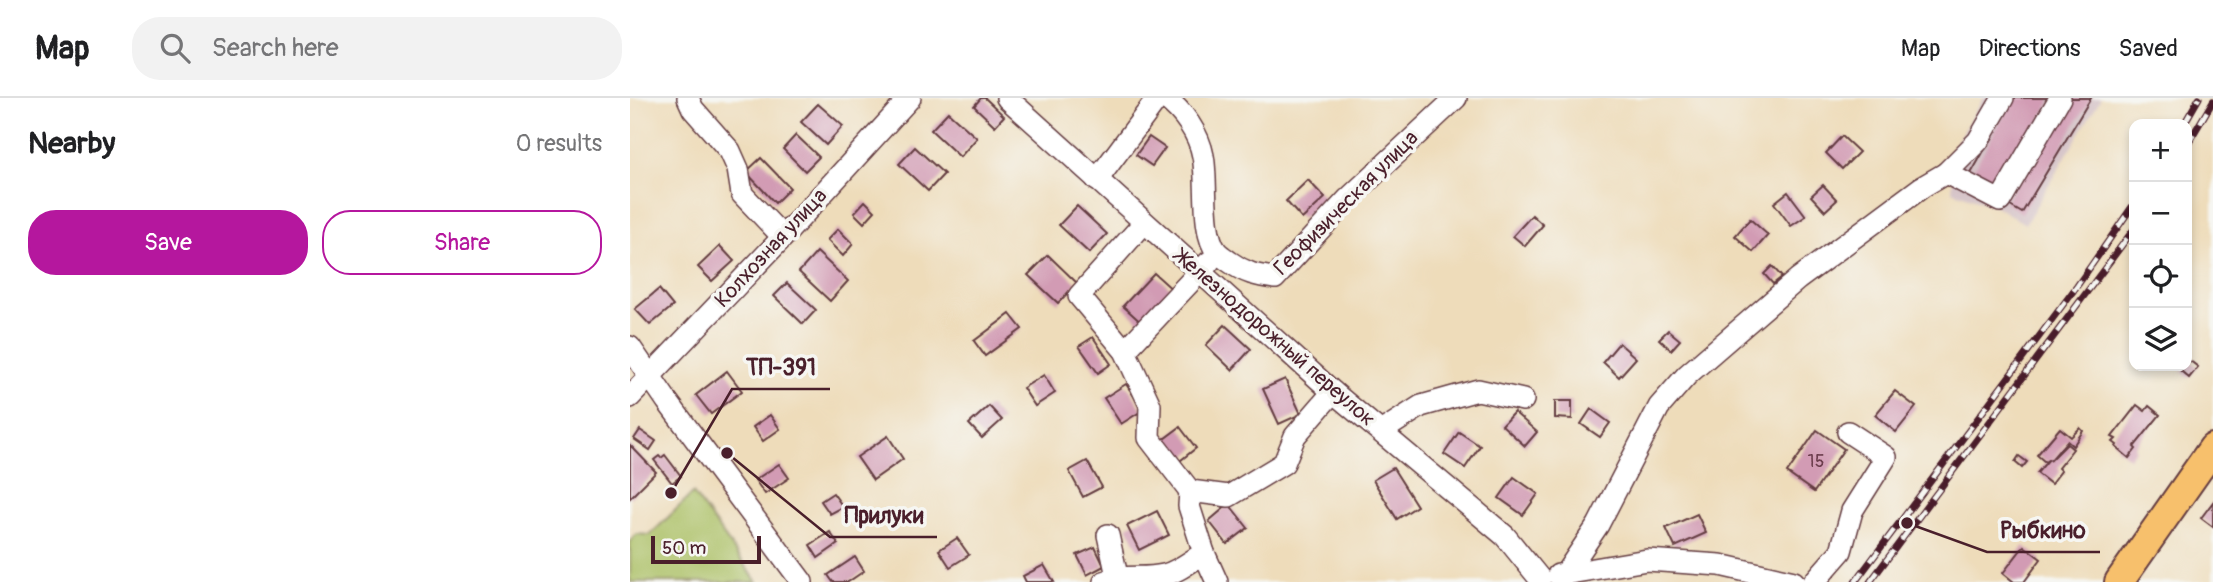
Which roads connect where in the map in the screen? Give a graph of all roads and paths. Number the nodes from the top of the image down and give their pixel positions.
1 (688, 98) edge
2 (910, 98) edge
3 (1007, 98) edge
4 (1158, 98) edge
5 (1165, 98) edge
6 (1456, 98) edge
7 (2003, 98) edge
8 (2060, 98) edge
9 (1946, 173) junction
10 (1097, 180) junction
11 (1144, 223) junction
12 (783, 237) junction
13 (1217, 252) junction
14 (1199, 272) junction
15 (630, 347) edge
16 (1125, 351) junction
17 (649, 377) junction
18 (1334, 392) junction
19 (630, 397) edge
20 (1523, 400) dead end
21 (1382, 431) junction
22 (1848, 432) dead end
23 (2213, 448) edge
24 (1190, 491) junction
25 (1108, 535) dead end
26 (1204, 553) junction
27 (1565, 574) junction
28 (1111, 579) edge
29 (1537, 581) edge
30 (802, 582) edge
31 (1217, 582) edge
32 (1794, 582) edge
33 (1814, 582) edge
34 (2119, 582) edge

1 - 12 street
2 - 12 street, Колхозная улица
3 - 10 street, Железнодорожный переулок
4 - 10 street
5 - 13 street
6 - 13 street, Геофизическая улица
7 - 9 street
8 - 9 street
9 - 27 street
10 - 11 street, Железнодорожный переулок
11 - 14 street, Железнодорожный переулок
11 - 16 street
12 - 17 street, Колхозная улица
13 - 14 street
14 - 16 street
14 - 18 street, Железнодорожный переулок
15 - 17 street
16 - 24 street
17 - 19 street, Колхозная улица
17 - 30 street
18 - 21 street, Железнодорожный переулок
18 - 24 street
20 - 21 street
21 - 29 street, Железнодорожный переулок
22 - 33 street
23 - 34 main road
24 - 26 street
25 - 28 street
26 - 28 street
26 - 31 street
27 - 29 street, Железнодорожный переулок
27 - 32 street, Железнодорожный переулок

